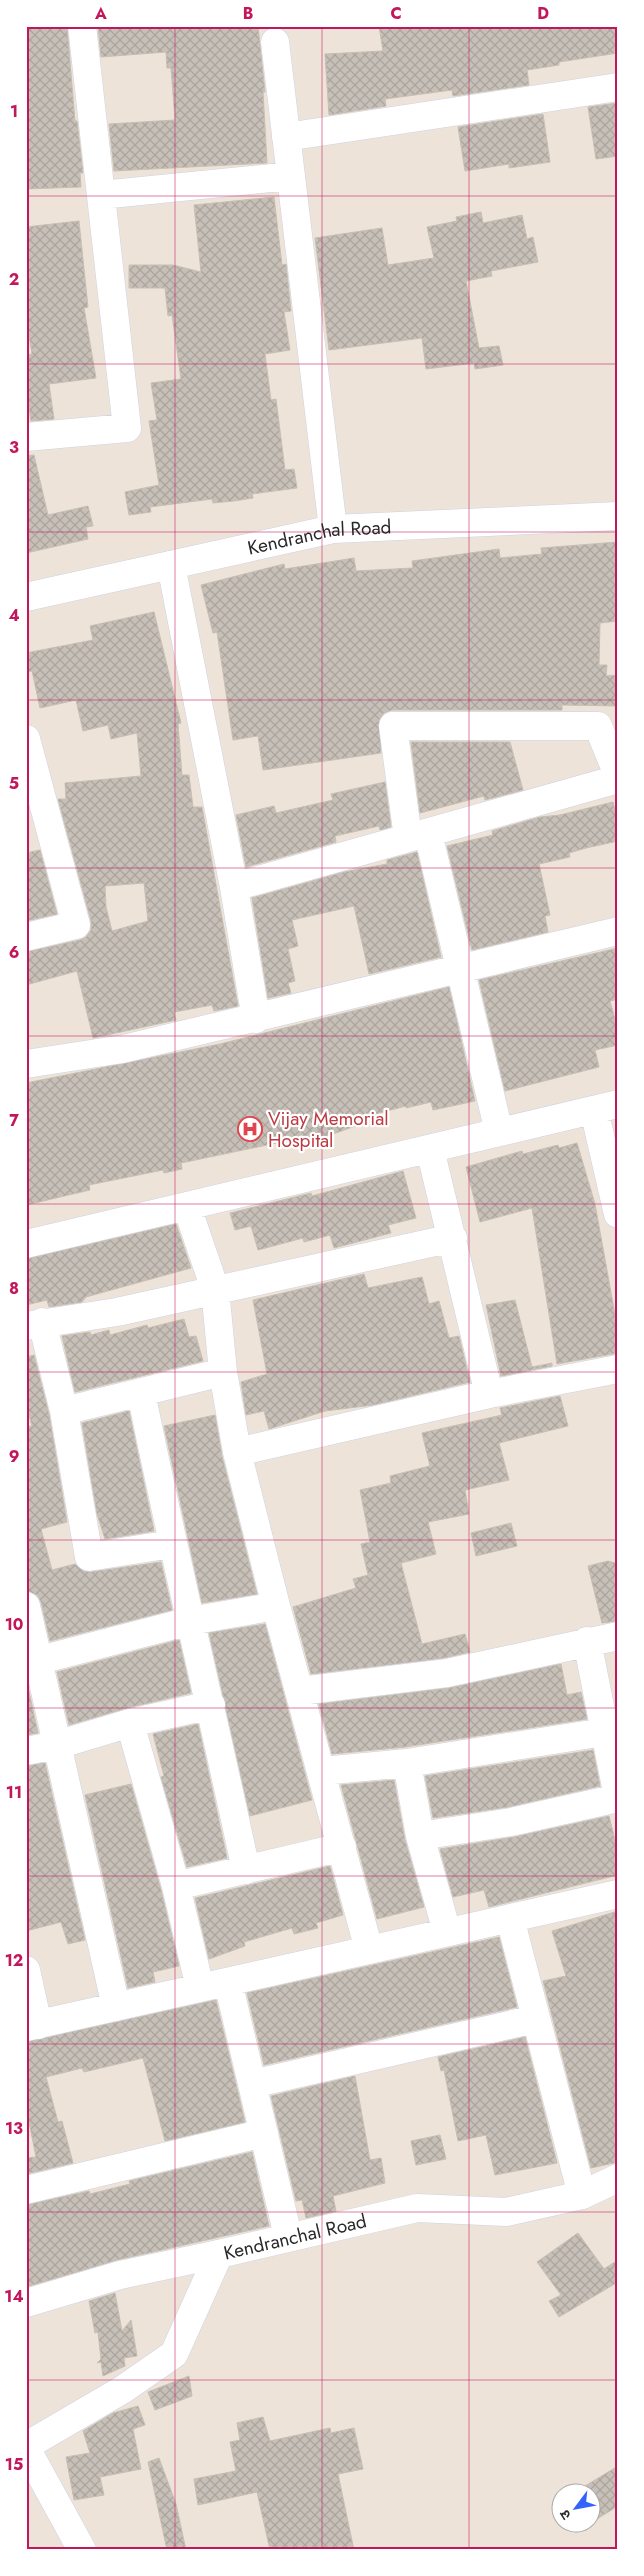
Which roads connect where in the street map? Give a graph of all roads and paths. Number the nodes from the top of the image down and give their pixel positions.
1 (82, 26) edge
2 (275, 42) dead end
3 (618, 88) edge
4 (286, 137) junction
5 (291, 176) junction
6 (102, 195) junction
7 (26, 437) edge
8 (618, 516) edge
9 (333, 529) junction
10 (171, 564) junction
11 (26, 597) edge
12 (26, 739) edge
13 (618, 774) edge
14 (618, 779) edge
15 (418, 835) junction
16 (234, 887) junction
17 (618, 931) edge
18 (26, 937) edge
19 (460, 969) junction
20 (256, 1018) junction
21 (26, 1064) edge
22 (606, 1107) edge
23 (499, 1132) junction
24 (430, 1149) junction
25 (187, 1206) junction
26 (618, 1214) edge
27 (452, 1238) junction
28 (26, 1244) edge
29 (215, 1289) junction
30 (34, 1324) edge
31 (618, 1369) edge
32 (223, 1372) junction
33 (141, 1392) junction
34 (489, 1394) junction
35 (64, 1411) junction
36 (238, 1452) junction
37 (172, 1544) junction
38 (26, 1606) edge
39 (276, 1606) junction
40 (190, 1621) junction
41 (618, 1636) edge
42 (587, 1641) junction
43 (40, 1660) junction
44 (300, 1691) junction
45 (210, 1705) junction
46 (130, 1723) junction
47 (604, 1732) junction
48 (57, 1745) junction
49 (26, 1751) edge
50 (407, 1763) junction
51 (322, 1771) junction
52 (618, 1797) edge
53 (420, 1836) junction
54 (342, 1847) junction
55 (246, 1870) junction
56 (176, 1886) junction
57 (618, 1894) edge
58 (510, 1918) junction
59 (447, 1932) junction
60 (369, 1950) junction
61 (26, 1970) edge
62 (228, 1982) junction
63 (200, 1988) junction
64 (116, 2007) junction
65 (535, 2019) junction
66 (32, 2026) edge
67 (252, 2084) junction
68 (264, 2133) junction
69 (618, 2178) edge
70 (26, 2190) edge
71 (582, 2195) junction
72 (288, 2236) junction
73 (219, 2254) junction
74 (26, 2303) edge
75 (26, 2447) edge
76 (82, 2550) edge

1 - 6 street
2 - 4 street
3 - 4 street
4 - 5 street
5 - 6 street
5 - 9 street
6 - 7 street
8 - 9 street, Kendranchal Road
9 - 10 street, Kendranchal Road
10 - 11 street, Kendranchal Road
10 - 16 street
12 - 18 street
13 - 15 street
14 - 15 street
15 - 16 street
15 - 19 street
16 - 20 street
17 - 19 street
19 - 20 street
19 - 23 street
20 - 21 street
22 - 23 street
22 - 26 street
23 - 24 street
24 - 25 street
24 - 27 street
25 - 28 street
25 - 29 street
27 - 29 street
27 - 34 street
29 - 30 street
29 - 32 street
30 - 35 street
31 - 34 street
32 - 33 street
32 - 36 street
33 - 35 street
33 - 37 street
34 - 36 street
35 - 37 street
36 - 39 street
37 - 40 street
38 - 43 street
39 - 40 street
39 - 44 street
40 - 43 street
40 - 45 street
41 - 42 street
42 - 44 street
42 - 47 street
43 - 48 street
44 - 51 street
45 - 46 street
45 - 55 street
46 - 48 street
46 - 56 street
47 - 50 street
47 - 52 street
48 - 49 street
48 - 64 street
50 - 51 street
50 - 53 street
51 - 54 street
52 - 53 street
53 - 59 street
54 - 55 street
54 - 60 street
55 - 56 street
56 - 63 street
57 - 58 street
58 - 59 street
58 - 65 street
59 - 60 street
60 - 62 street
61 - 66 street
62 - 63 street
62 - 67 street
63 - 64 street
64 - 66 street
65 - 67 street
65 - 71 street
67 - 68 street
68 - 70 street
68 - 72 street
69 - 71 street, Kendranchal Road
71 - 72 street, Kendranchal Road
72 - 73 street, Kendranchal Road
73 - 74 street
73 - 75 street, Kendranchal Road
75 - 76 street

